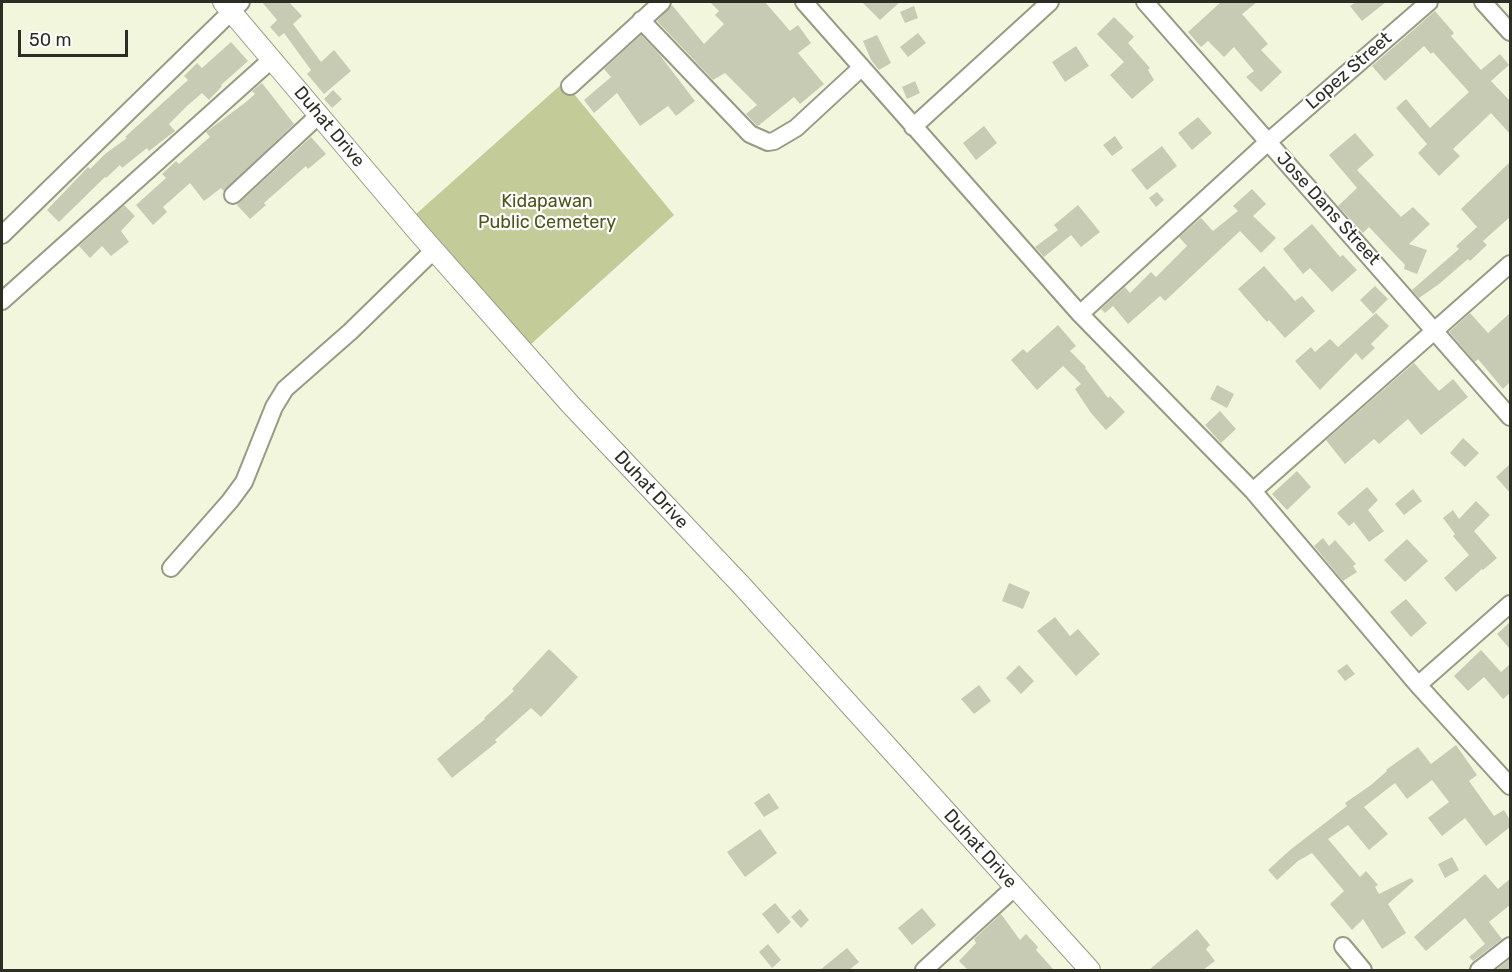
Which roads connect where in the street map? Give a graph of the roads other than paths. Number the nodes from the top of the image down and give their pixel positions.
1 (662, 2) edge
2 (804, 2) edge
3 (1050, 2) edge
4 (1144, 2) edge
5 (1429, 2) edge
6 (1483, 2) edge
7 (232, 4) edge
8 (641, 20) junction
9 (1510, 32) edge
10 (272, 59) junction
11 (861, 68) junction
12 (570, 86) dead end
13 (319, 116) junction
14 (913, 127) junction
15 (1269, 141) junction
16 (232, 195) dead end
17 (2, 236) edge
18 (434, 250) junction
19 (1510, 264) edge
20 (2, 301) edge
21 (1080, 314) junction
22 (1435, 330) junction
23 (1510, 417) edge
24 (1253, 491) junction
25 (171, 568) dead end
26 (1510, 604) edge
27 (1418, 685) junction
28 (1510, 786) edge
29 (1015, 887) junction
30 (1343, 946) dead end
31 (1510, 946) edge
32 (924, 970) edge
33 (1087, 970) edge
34 (1363, 970) edge
35 (1479, 970) edge

1 - 8 street
2 - 11 street
3 - 14 street
4 - 15 street, Jose Dans Street
5 - 15 street, Lopez Street
6 - 9 street
7 - 10 street, Duhat Drive
7 - 17 street
8 - 11 street
8 - 12 street
10 - 13 street, Duhat Drive
10 - 20 street
11 - 14 street
13 - 16 street
13 - 18 street, Duhat Drive
14 - 21 street
15 - 21 street, Lopez Street
15 - 22 street, Jose Dans Street
18 - 25 street
18 - 29 street, Duhat Drive
19 - 22 street
21 - 24 street
22 - 23 street, Jose Dans Street
22 - 24 street
24 - 27 street
26 - 27 street
27 - 28 street
29 - 32 street
29 - 33 street, Duhat Drive
30 - 34 street
31 - 35 street

